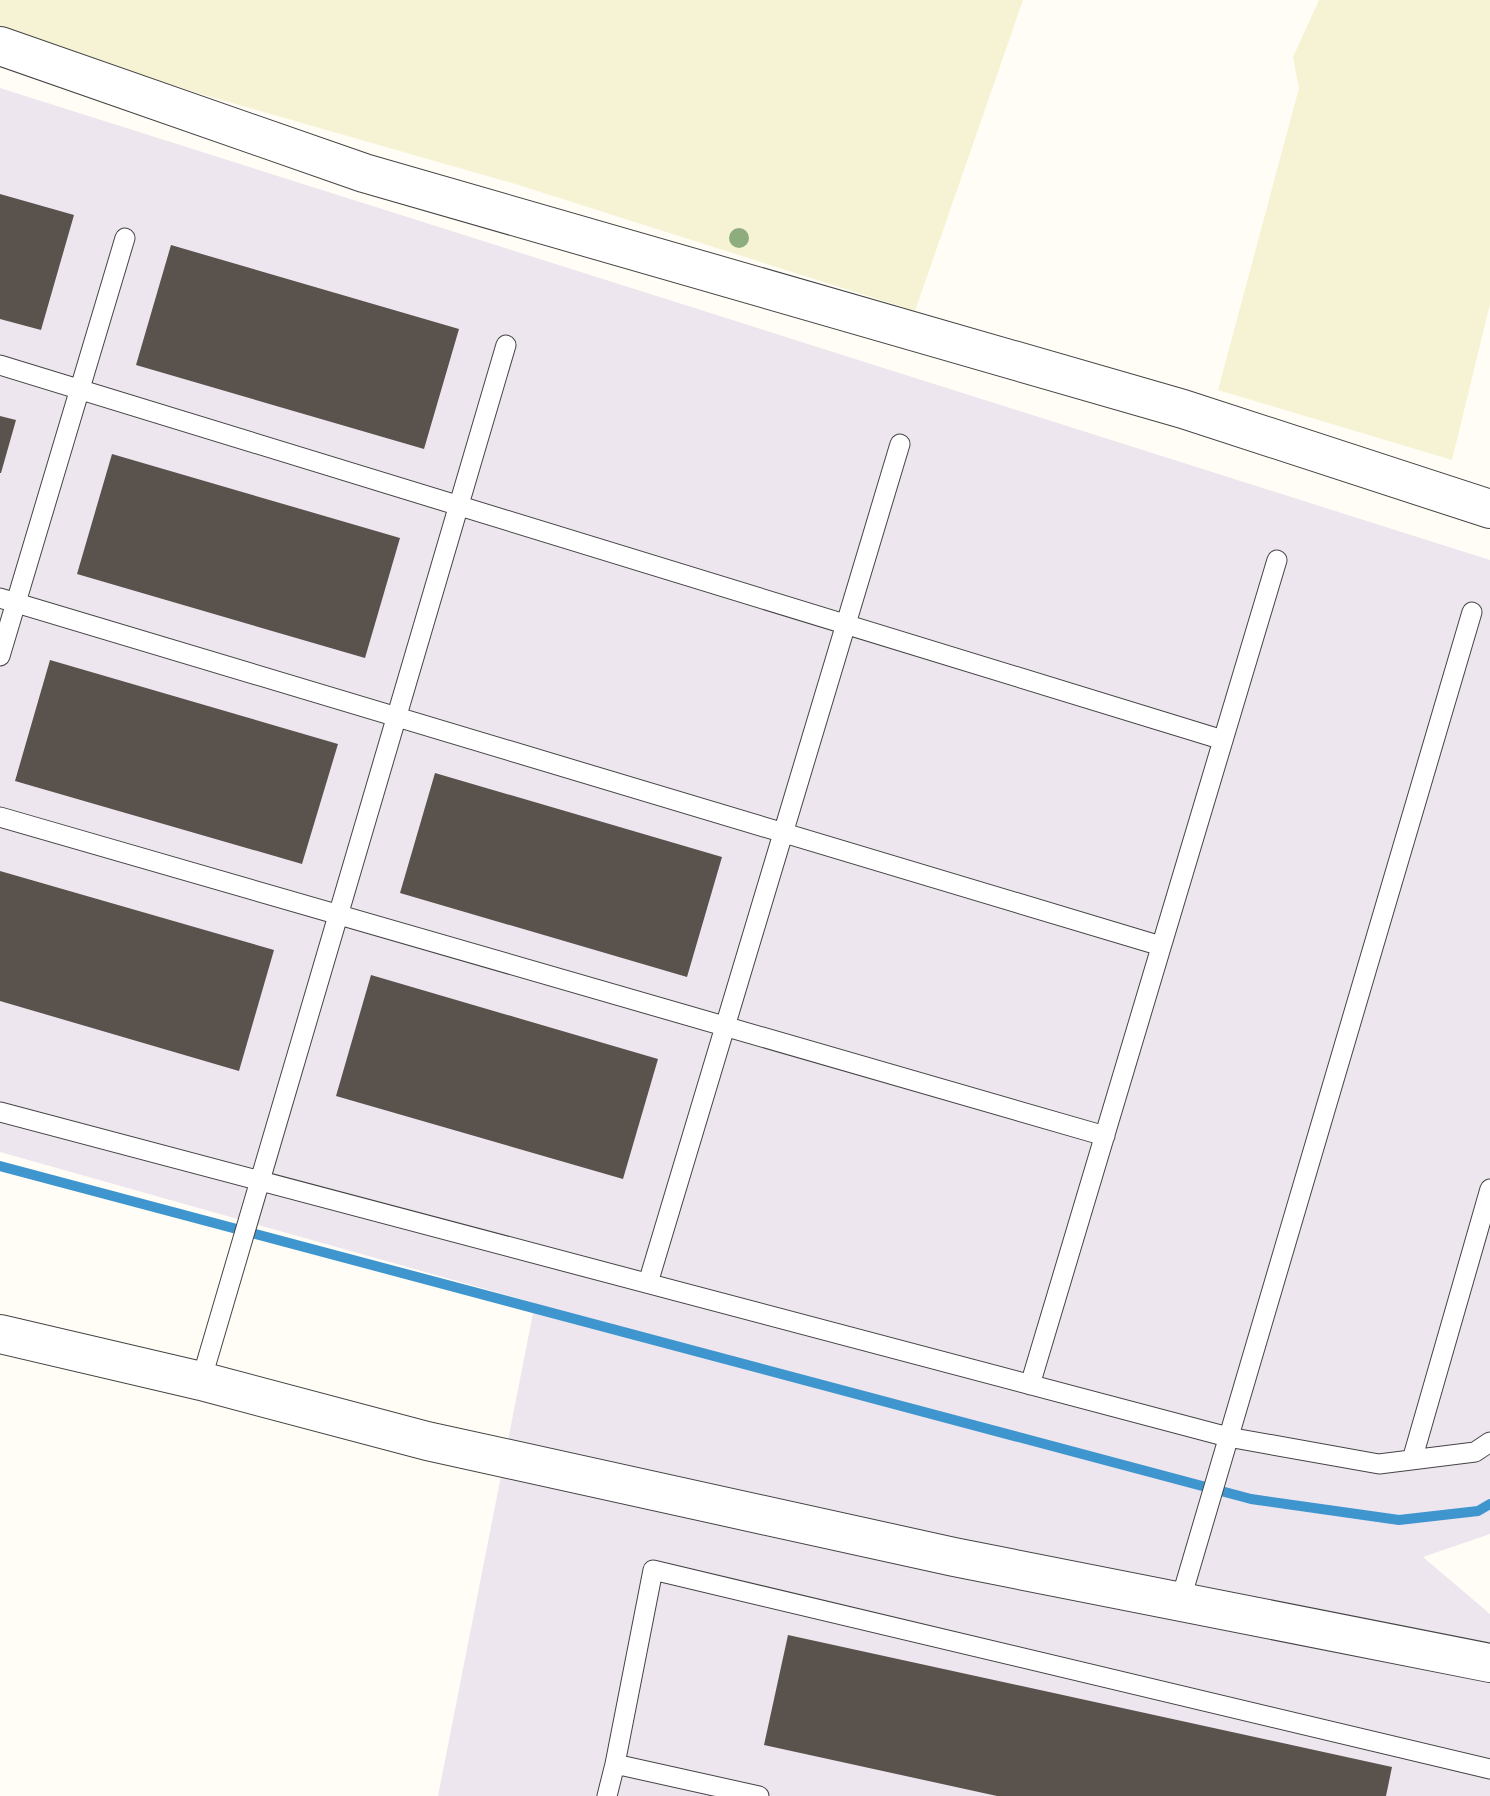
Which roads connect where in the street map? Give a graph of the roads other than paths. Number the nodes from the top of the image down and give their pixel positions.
1 (0, 46) edge
2 (125, 238) dead end
3 (506, 345) dead end
4 (0, 365) edge
5 (80, 390) junction
6 (900, 444) dead end
7 (459, 506) junction
8 (1490, 509) edge
9 (1277, 560) dead end
10 (8, 600) edge
11 (1472, 612) dead end
12 (846, 625) junction
13 (0, 656) edge
14 (397, 717) junction
15 (1223, 740) junction
16 (0, 817) edge
17 (783, 832) junction
18 (338, 915) junction
19 (1161, 946) junction
20 (725, 1026) junction
21 (0, 1112) edge
22 (1105, 1136) junction
23 (260, 1180) junction
24 (1490, 1189) edge
25 (648, 1283) junction
26 (0, 1334) edge
27 (201, 1381) junction
28 (1030, 1385) junction
29 (1228, 1437) junction
30 (1490, 1442) edge
31 (1412, 1460) junction
32 (1180, 1602) junction
33 (1490, 1663) edge
34 (615, 1764) junction
35 (1490, 1769) edge
36 (607, 1796) edge
37 (758, 1796) edge

1 - 8 street
2 - 5 lane
3 - 7 lane
4 - 5 lane
5 - 7 lane
5 - 10 lane
6 - 12 lane
7 - 12 lane
7 - 14 lane
9 - 15 lane
10 - 13 lane
10 - 14 lane
11 - 29 lane
12 - 15 lane
12 - 17 lane
14 - 17 lane
14 - 18 lane
15 - 19 lane
16 - 18 lane
17 - 19 lane
17 - 20 lane
18 - 20 lane
18 - 23 lane
19 - 22 lane
20 - 22 lane
20 - 25 lane
21 - 23 lane
22 - 28 lane
23 - 25 lane
23 - 27 lane
24 - 31 lane
25 - 28 lane
26 - 27 street
27 - 32 street
28 - 29 lane
29 - 31 lane
29 - 32 lane
30 - 31 lane
32 - 33 street
34 - 35 lane
34 - 36 lane
34 - 37 lane

